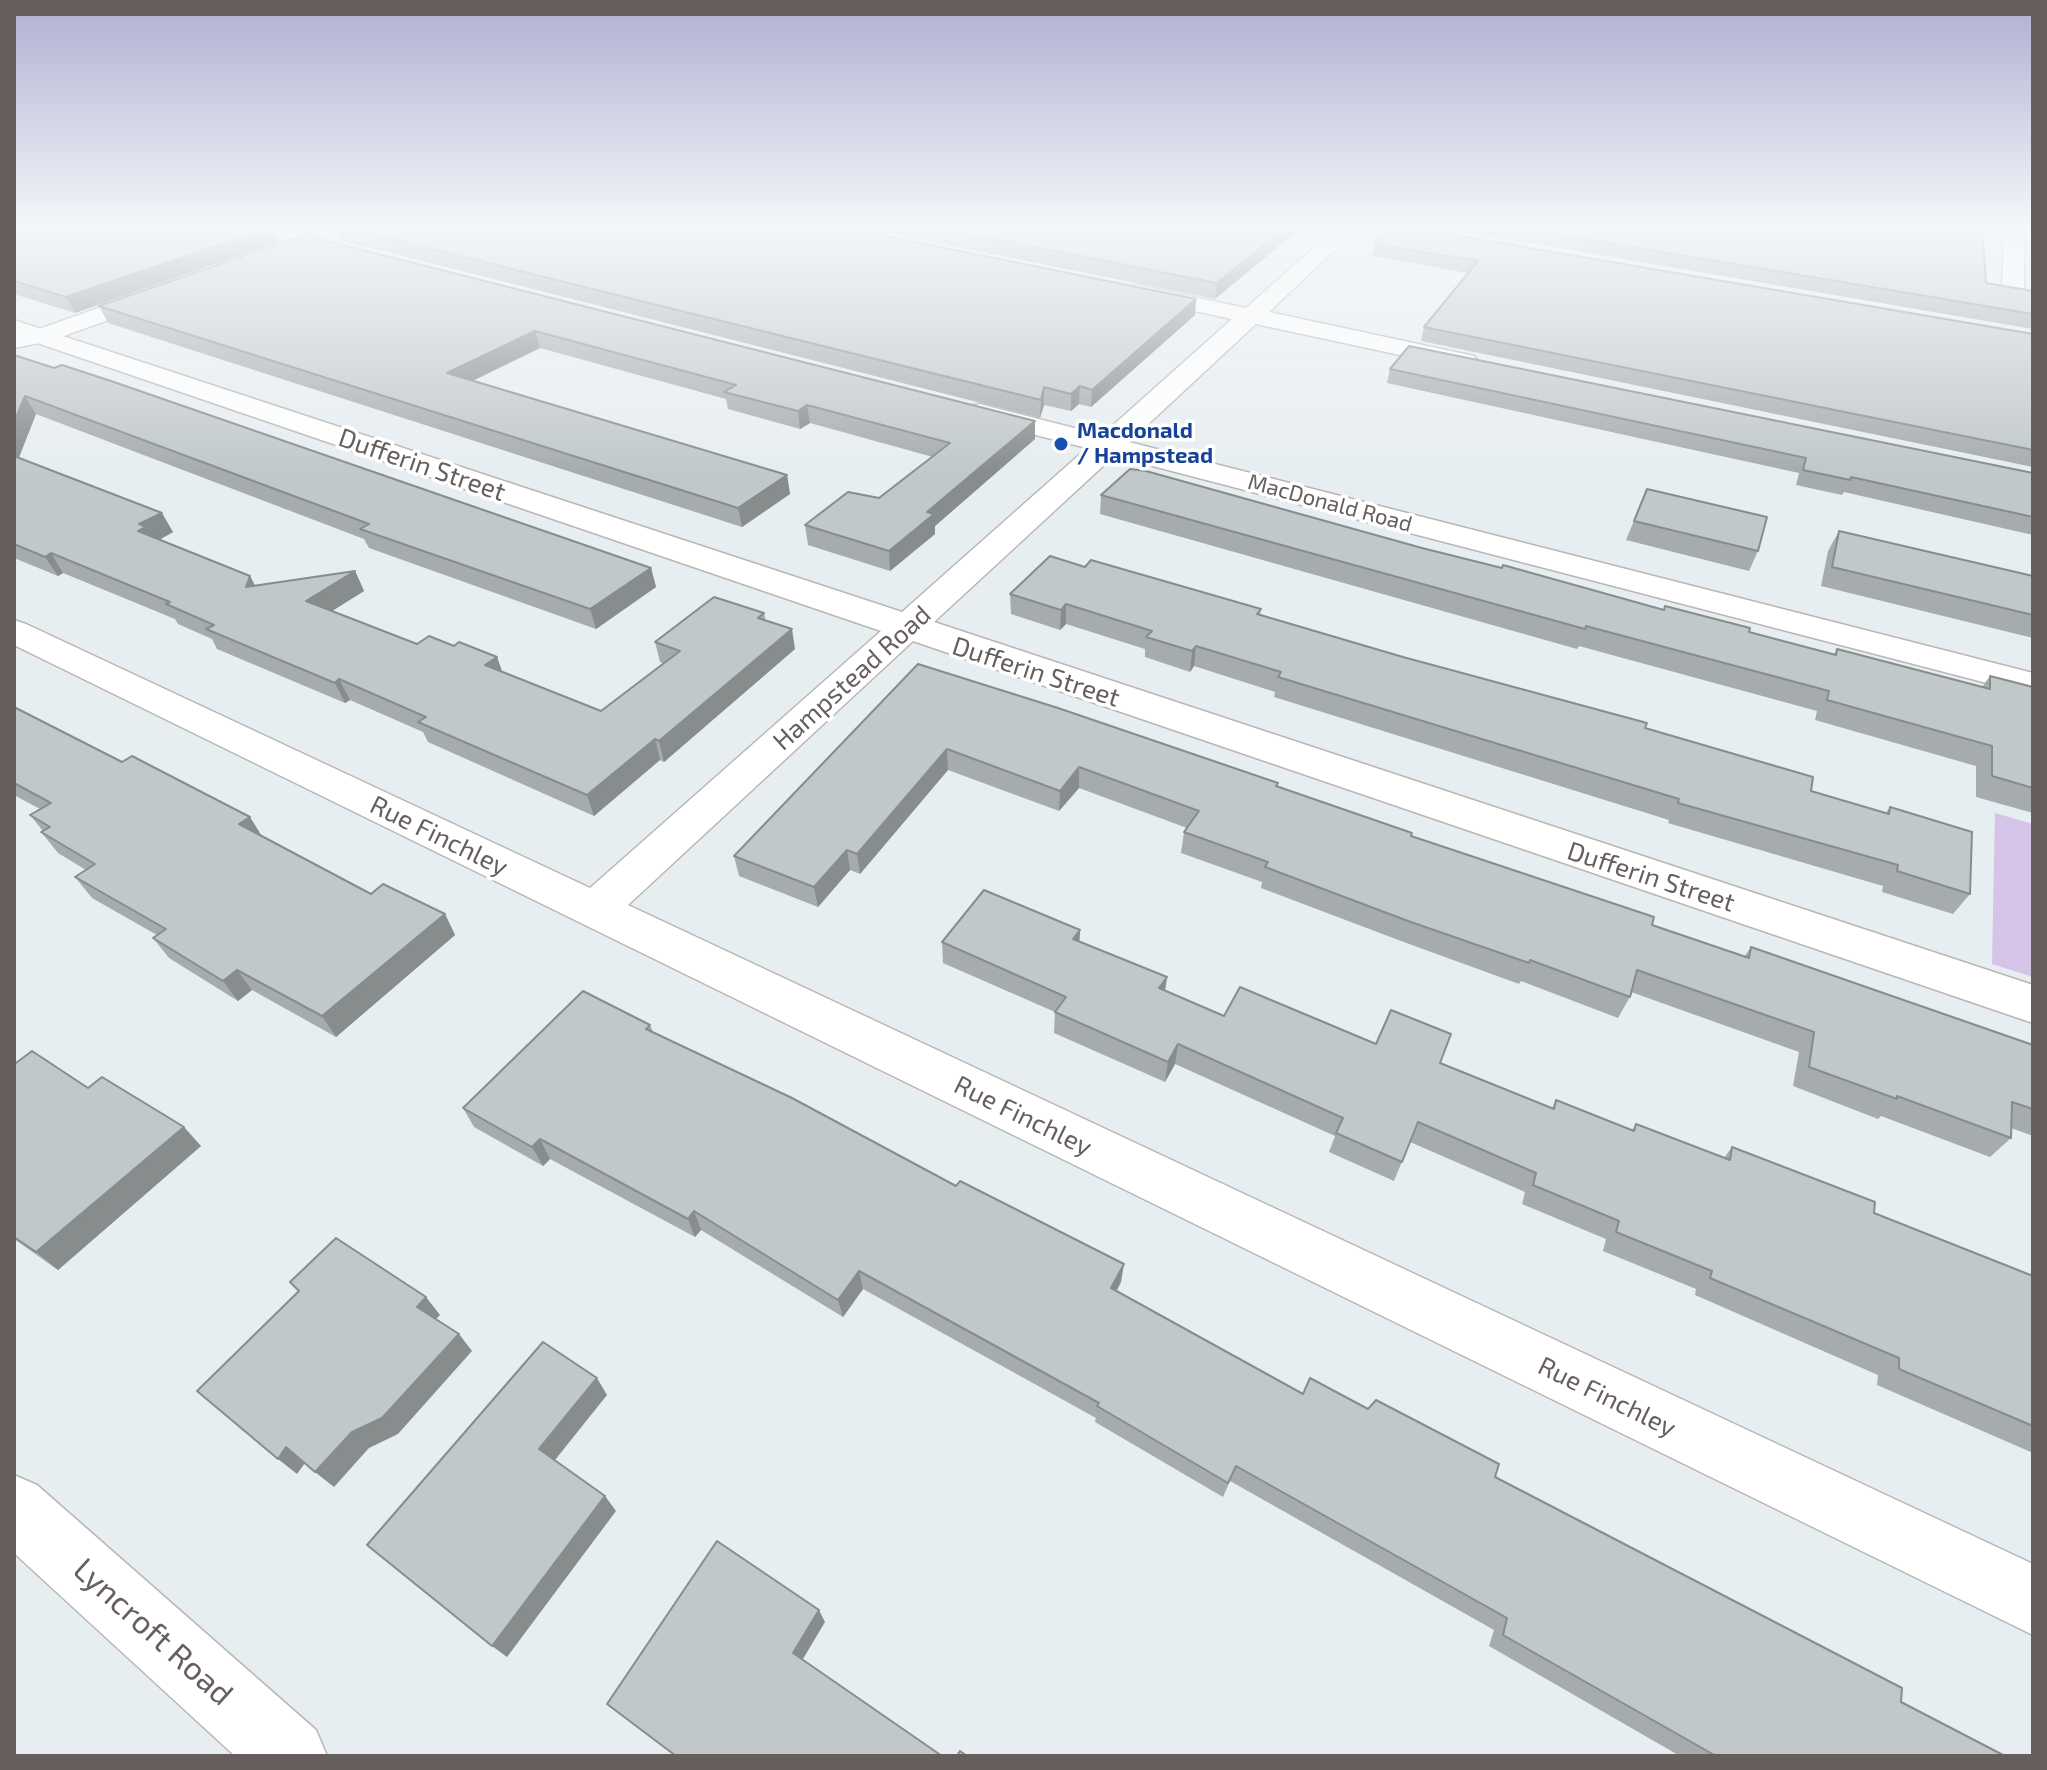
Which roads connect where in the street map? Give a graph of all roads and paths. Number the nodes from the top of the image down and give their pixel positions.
1 (111, 310) edge
2 (1216, 310) edge
3 (1259, 310) edge
4 (1251, 317) junction
5 (21, 339) edge
6 (1494, 367) edge
7 (948, 404) edge
8 (1108, 445) junction
9 (908, 628) junction
10 (14, 631) edge
11 (2033, 684) edge
12 (594, 910) junction
13 (2033, 1004) edge
14 (14, 1508) edge
15 (2033, 1600) edge
16 (290, 1756) edge

1 - 5 street
2 - 4 street
3 - 4 street, Hampstead Road
4 - 6 street
4 - 8 street, Hampstead Road
5 - 9 street, Dufferin Street
7 - 8 street, MacDonald Road
8 - 9 street, Hampstead Road
8 - 11 street, MacDonald Road
9 - 12 street, Hampstead Road
9 - 13 street, Dufferin Street
10 - 12 street, Rue Finchley
12 - 15 street, Rue Finchley
14 - 16 street, Lyncroft Road

